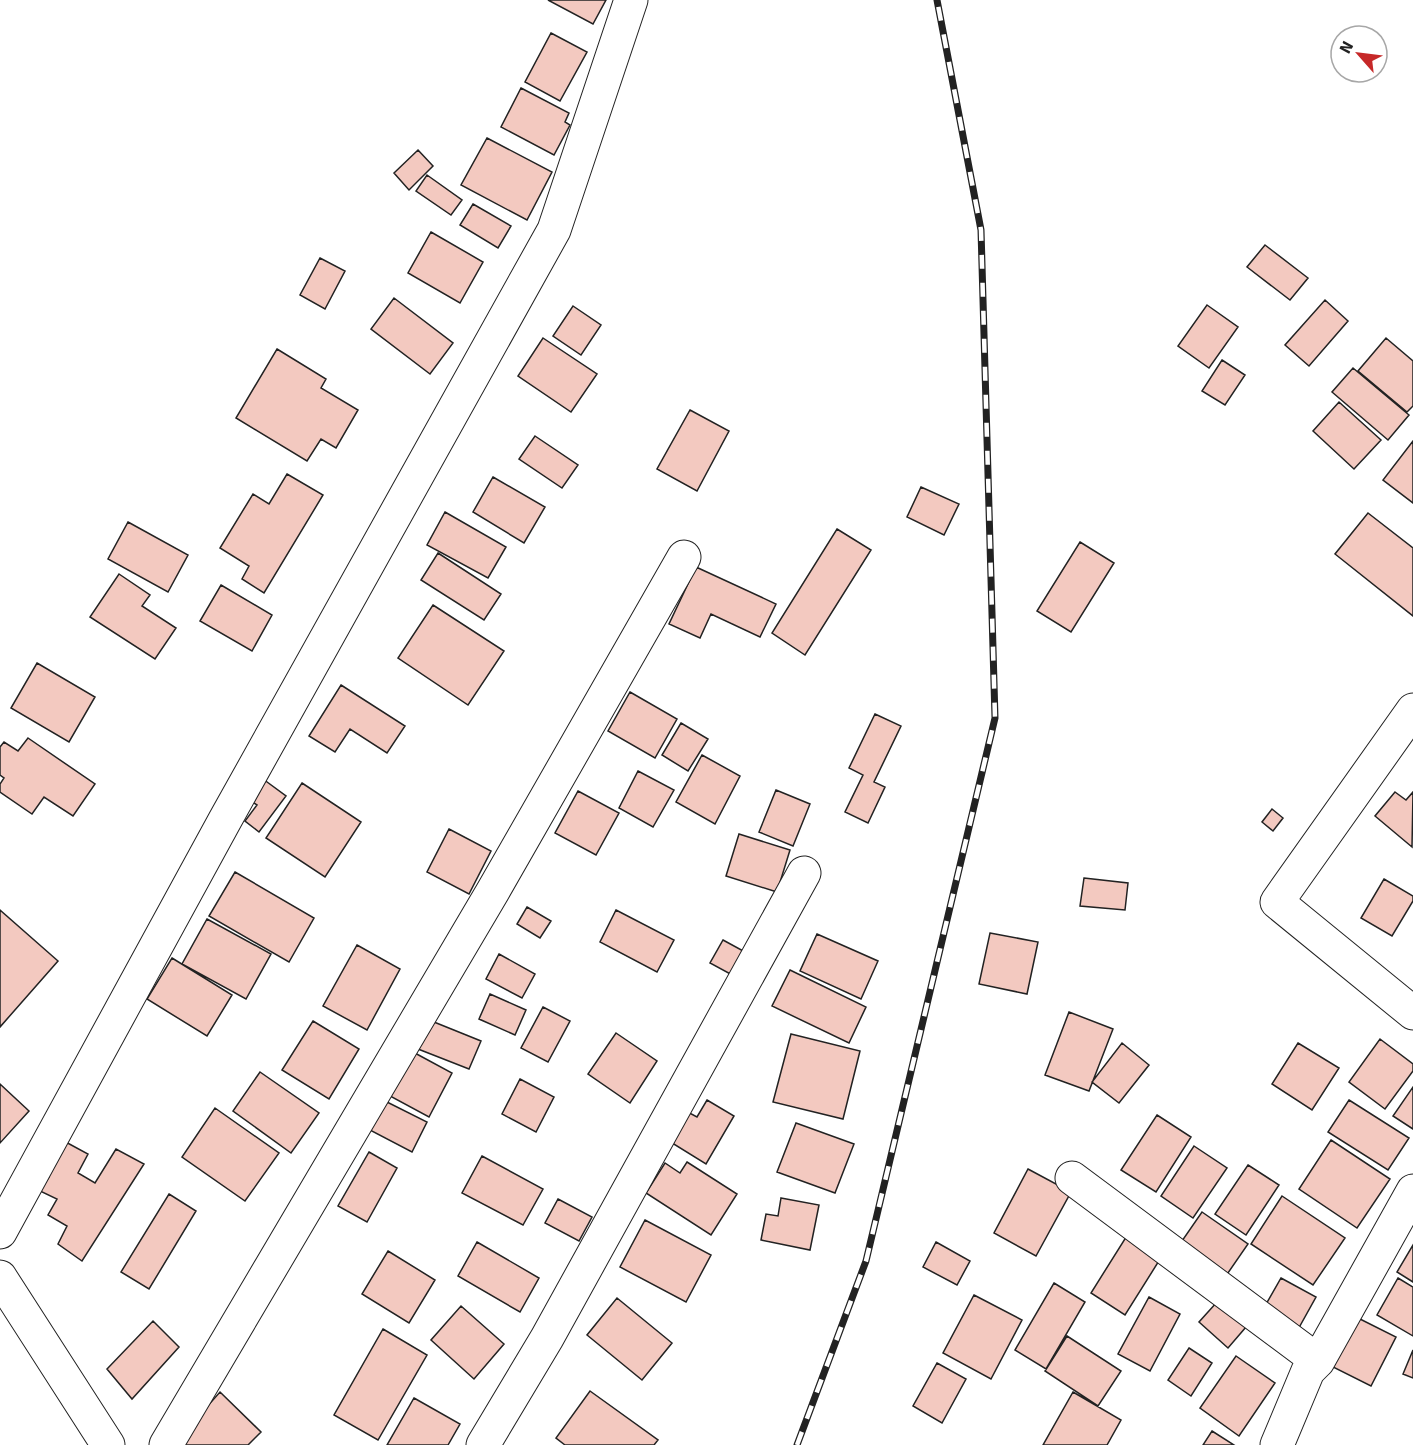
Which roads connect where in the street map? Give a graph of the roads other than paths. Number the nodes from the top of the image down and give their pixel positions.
1 (632, 0) edge
2 (684, 557) dead end
3 (1413, 710) edge
4 (804, 873) dead end
5 (1413, 1013) edge
6 (1072, 1178) dead end
7 (1413, 1191) edge
8 (0, 1232) edge
9 (0, 1277) edge
10 (1318, 1361) junction
11 (108, 1445) edge
12 (166, 1445) edge
13 (483, 1445) edge
14 (1277, 1445) edge

1 - 8 main road
2 - 12 main road
3 - 5 main road
4 - 13 main road
6 - 10 main road
7 - 10 main road
9 - 11 main road
10 - 14 main road

